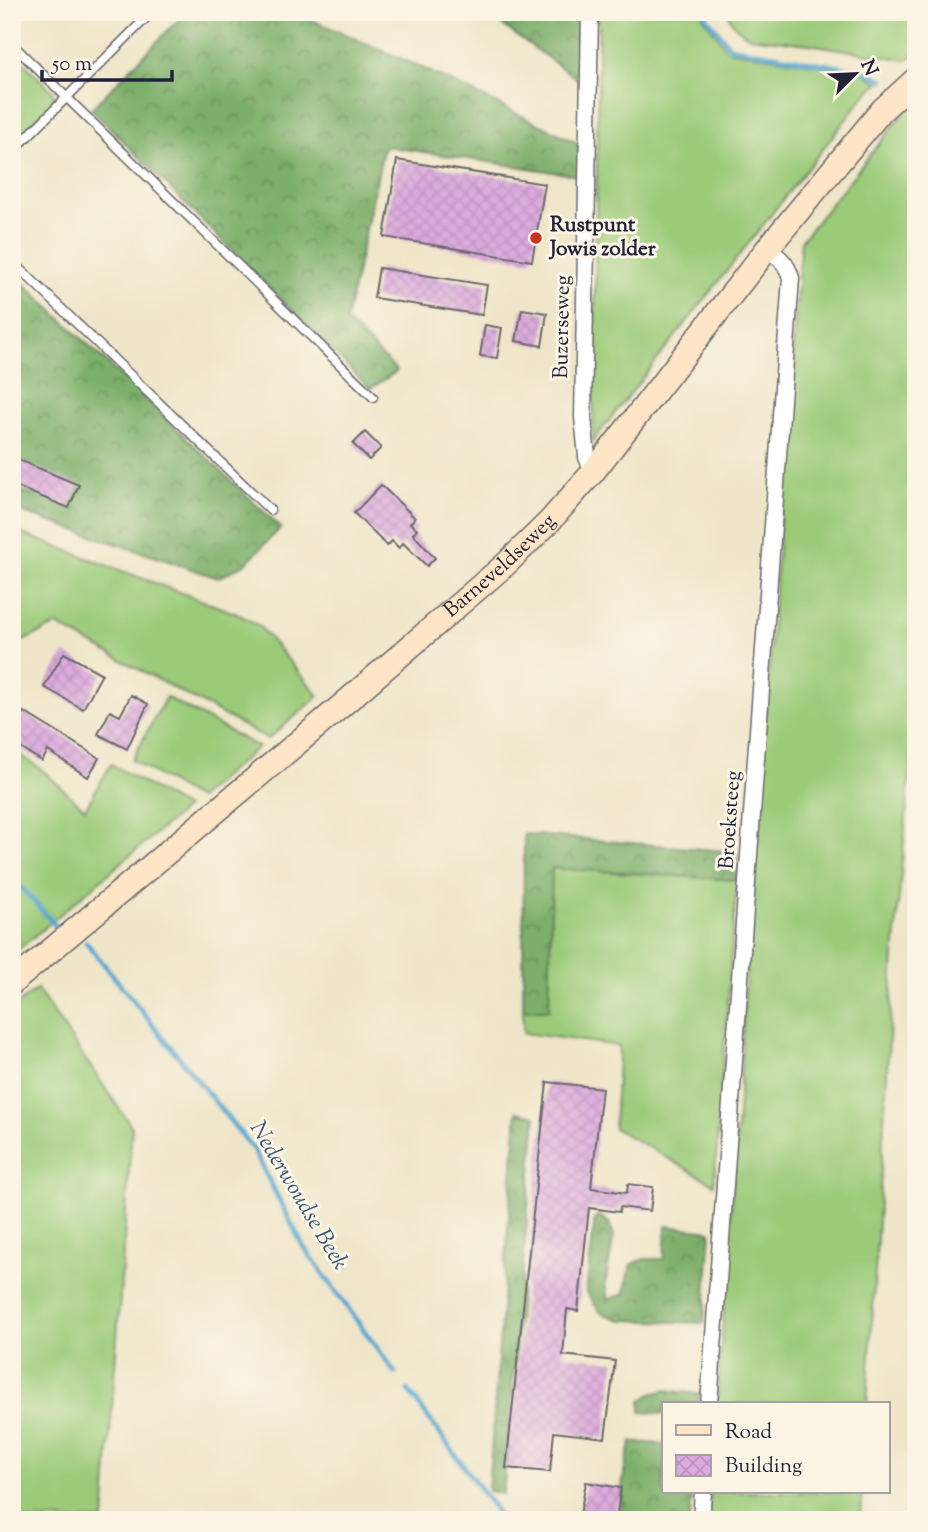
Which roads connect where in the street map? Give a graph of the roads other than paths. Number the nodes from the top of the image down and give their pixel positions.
1 (152, 12) edge
2 (590, 12) edge
3 (12, 44) edge
4 (912, 88) edge
5 (66, 98) junction
6 (12, 152) edge
7 (767, 249) junction
8 (12, 261) edge
9 (373, 397) dead end
10 (593, 472) junction
11 (270, 510) dead end
12 (12, 983) edge
13 (709, 1402) edge
14 (703, 1494) edge
15 (701, 1520) edge

1 - 5 lane
2 - 10 street, Buzerseweg
3 - 5 lane
4 - 7 main road, Barneveldseweg
5 - 6 lane
5 - 9 lane
7 - 10 main road, Barneveldseweg
7 - 13 street, Broeksteeg
8 - 11 lane
10 - 12 main road, Barneveldseweg
14 - 15 street

